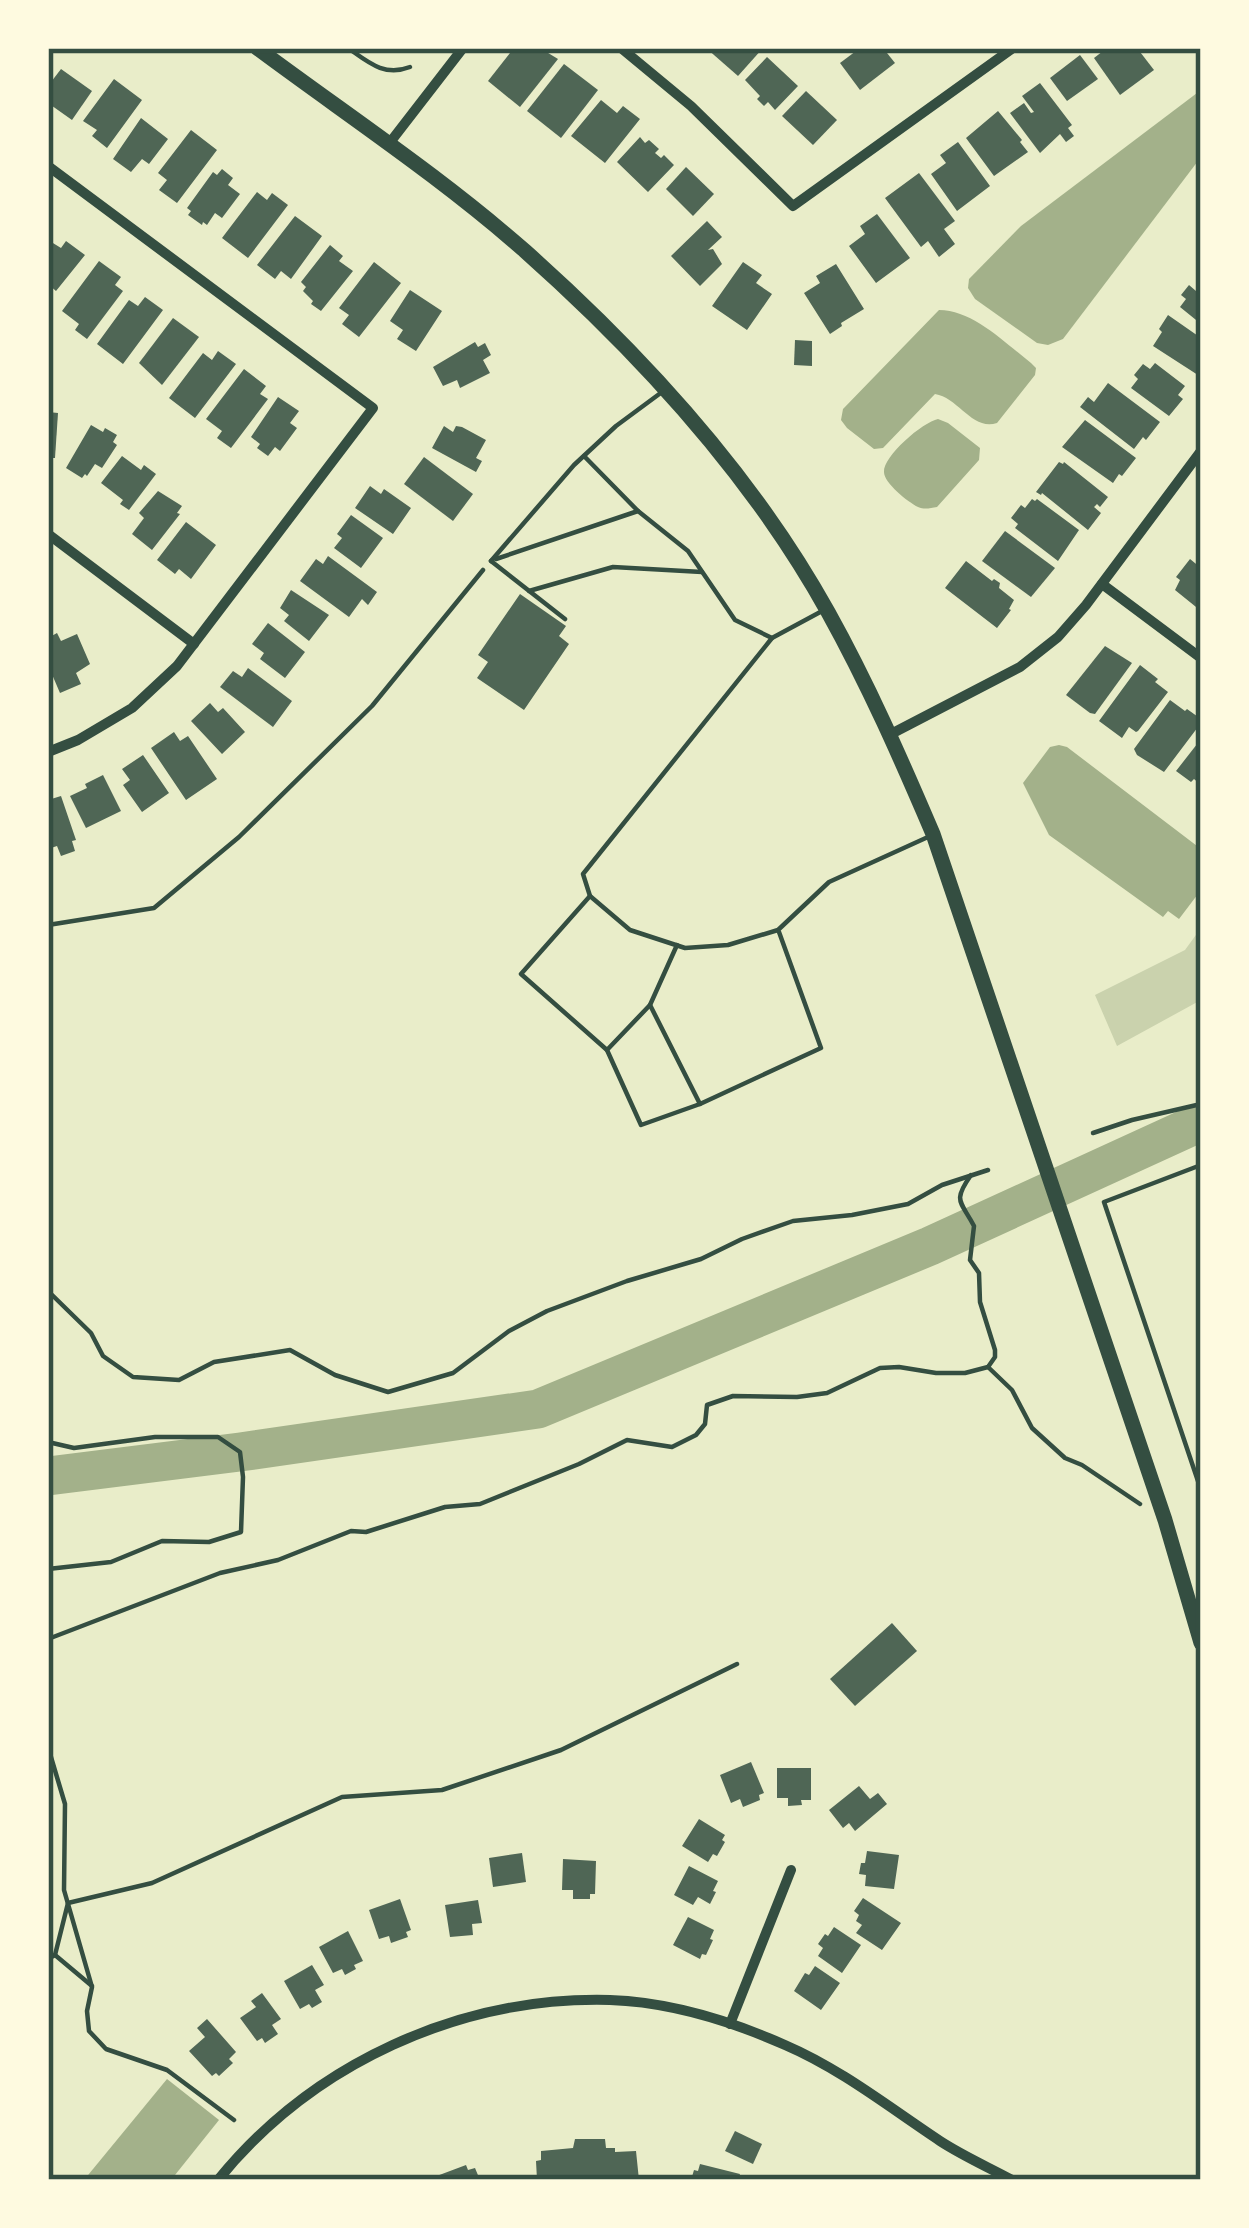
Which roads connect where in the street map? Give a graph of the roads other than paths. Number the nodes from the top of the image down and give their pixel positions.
1 (257, 48) edge
2 (463, 48) edge
3 (621, 48) edge
4 (1012, 48) edge
5 (388, 145) junction
6 (48, 166) edge
7 (666, 388) junction
8 (1201, 451) edge
9 (584, 456) junction
10 (638, 511) junction
11 (48, 533) edge
12 (491, 561) junction
13 (702, 572) junction
14 (1102, 584) junction
15 (529, 591) junction
16 (826, 609) junction
17 (565, 619) dead end
18 (772, 638) junction
19 (194, 644) junction
20 (1201, 658) edge
21 (891, 734) junction
22 (48, 752) edge
23 (933, 834) junction
24 (590, 896) junction
25 (778, 930) junction
26 (676, 945) junction
27 (650, 1005) junction
28 (607, 1051) junction
29 (700, 1103) junction
30 (1201, 1643) edge
31 (791, 1870) dead end
32 (730, 2024) junction
33 (218, 2180) edge
34 (1012, 2180) edge

1 - 5 main road
2 - 5 street
3 - 4 street
5 - 7 main road
6 - 19 street
7 - 9 lane
7 - 16 main road
8 - 14 street
9 - 10 lane
9 - 12 lane
10 - 12 lane
10 - 13 lane
11 - 19 street
12 - 15 lane
13 - 15 lane
13 - 18 lane
14 - 20 street
14 - 21 street
15 - 17 lane
16 - 18 lane
16 - 21 main road
18 - 24 lane
19 - 22 street
21 - 23 main road
23 - 25 lane
23 - 30 main road
24 - 26 lane
24 - 28 lane
25 - 26 lane
25 - 29 lane
26 - 27 lane
27 - 28 lane
27 - 29 lane
28 - 29 lane
31 - 32 street
32 - 33 street
32 - 34 street

